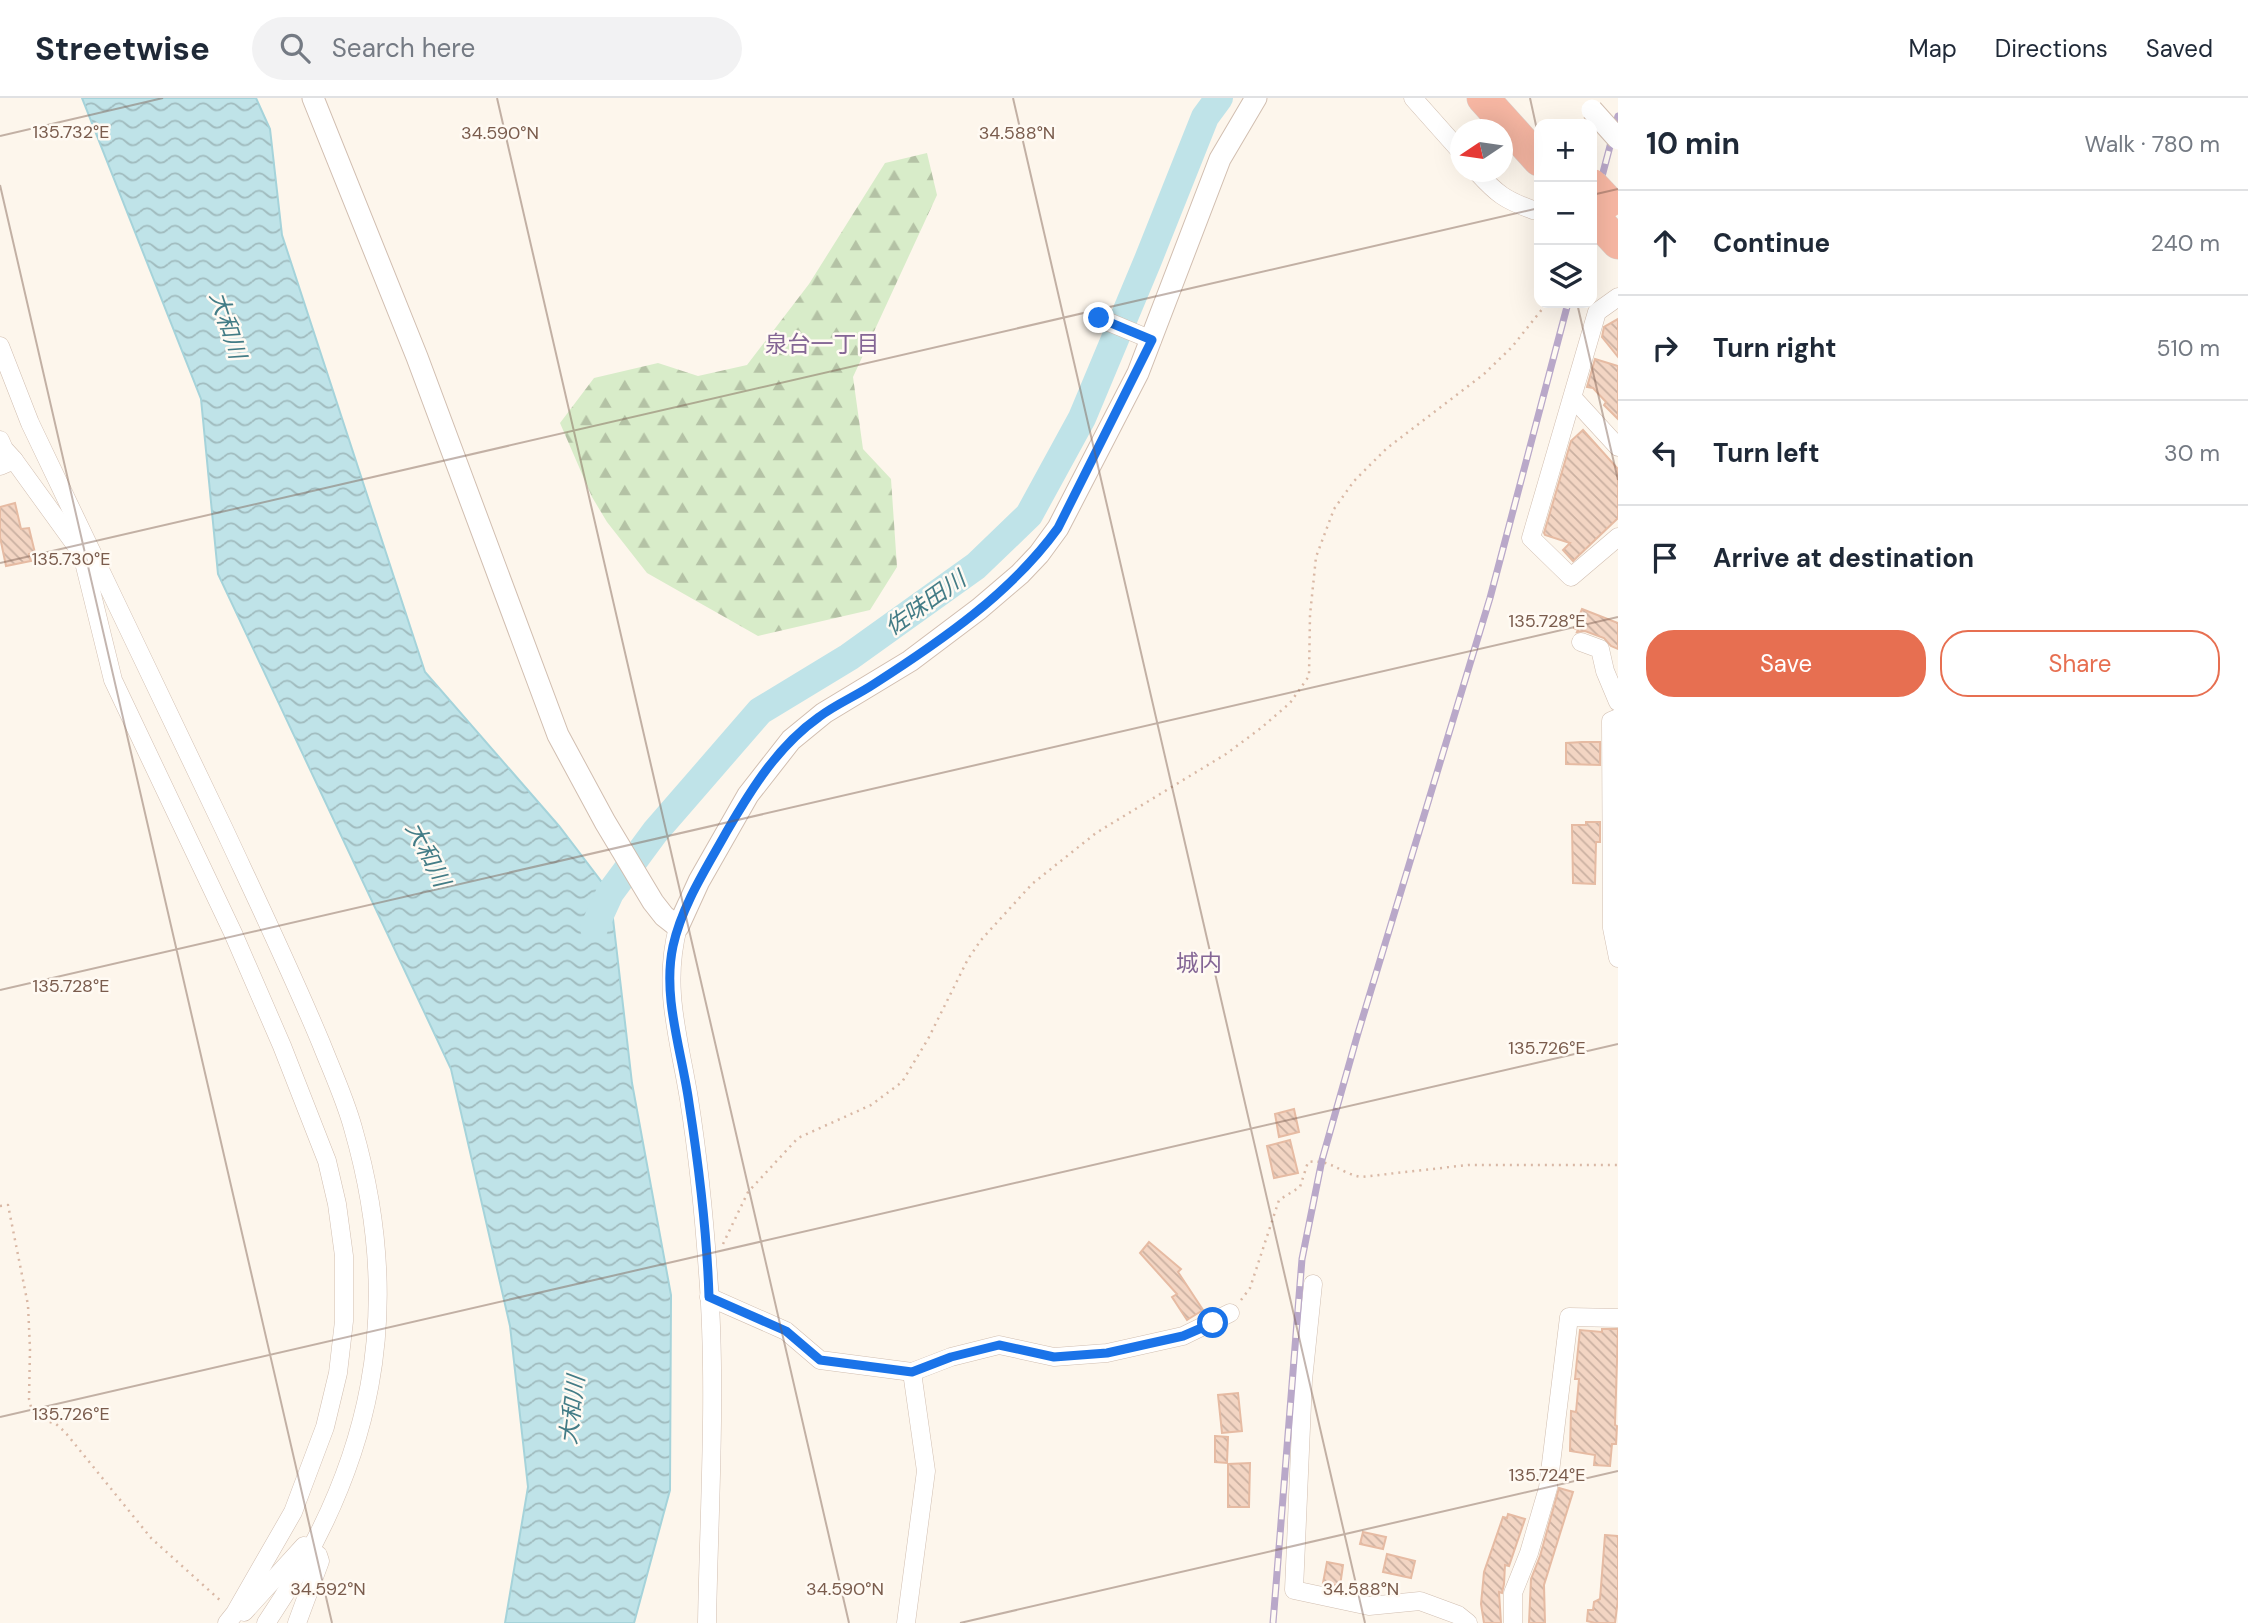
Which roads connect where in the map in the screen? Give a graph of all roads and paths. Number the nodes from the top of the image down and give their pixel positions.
1 (313, 98) edge
2 (1256, 98) edge
3 (1413, 98) edge
4 (1483, 98) edge
5 (1511, 98) edge
6 (1587, 104) edge
7 (1534, 123) edge
8 (1618, 139) edge
9 (1450, 140) edge
10 (1534, 154) edge
11 (1486, 182) edge
12 (1533, 210) dead end
13 (1618, 297) edge
14 (1543, 308) edge
15 (1099, 318) dead end
16 (1147, 338) junction
17 (0, 345) edge
18 (1573, 398) junction
19 (0, 439) edge
20 (1618, 447) edge
21 (7, 463) edge
22 (1618, 537) edge
23 (86, 552) junction
24 (1581, 642) dead end
25 (1618, 702) edge
26 (1618, 718) edge
27 (1615, 840) edge
28 (678, 927) junction
29 (1618, 958) edge
30 (1618, 1165) edge
31 (0, 1206) edge
32 (708, 1275) junction
33 (1313, 1284) dead end
34 (709, 1297) junction
35 (1230, 1313) joint
36 (1618, 1318) edge
37 (912, 1372) junction
38 (310, 1550) junction
39 (231, 1618) edge
40 (266, 1623) edge
41 (297, 1623) edge
42 (707, 1623) edge
43 (906, 1623) edge
44 (1468, 1623) edge
45 (1513, 1623) edge

1 - 28 street
2 - 16 street
3 - 9 street
4 - 10 highway
5 - 7 highway
6 - 8 street, bridge
11 - 12 street
13 - 18 street
14 - 32 path
15 - 16 street
16 - 28 street
17 - 23 street
18 - 20 street
18 - 22 street
19 - 21 street
21 - 23 street
23 - 38 street
23 - 39 street
24 - 25 street
26 - 27 street
27 - 29 street
28 - 32 street
30 - 35 path
31 - 39 path
32 - 34 street
33 - 44 street
34 - 37 street
34 - 42 street
35 - 37 street
36 - 45 street
37 - 43 street
38 - 39 street
38 - 40 street
38 - 41 street

